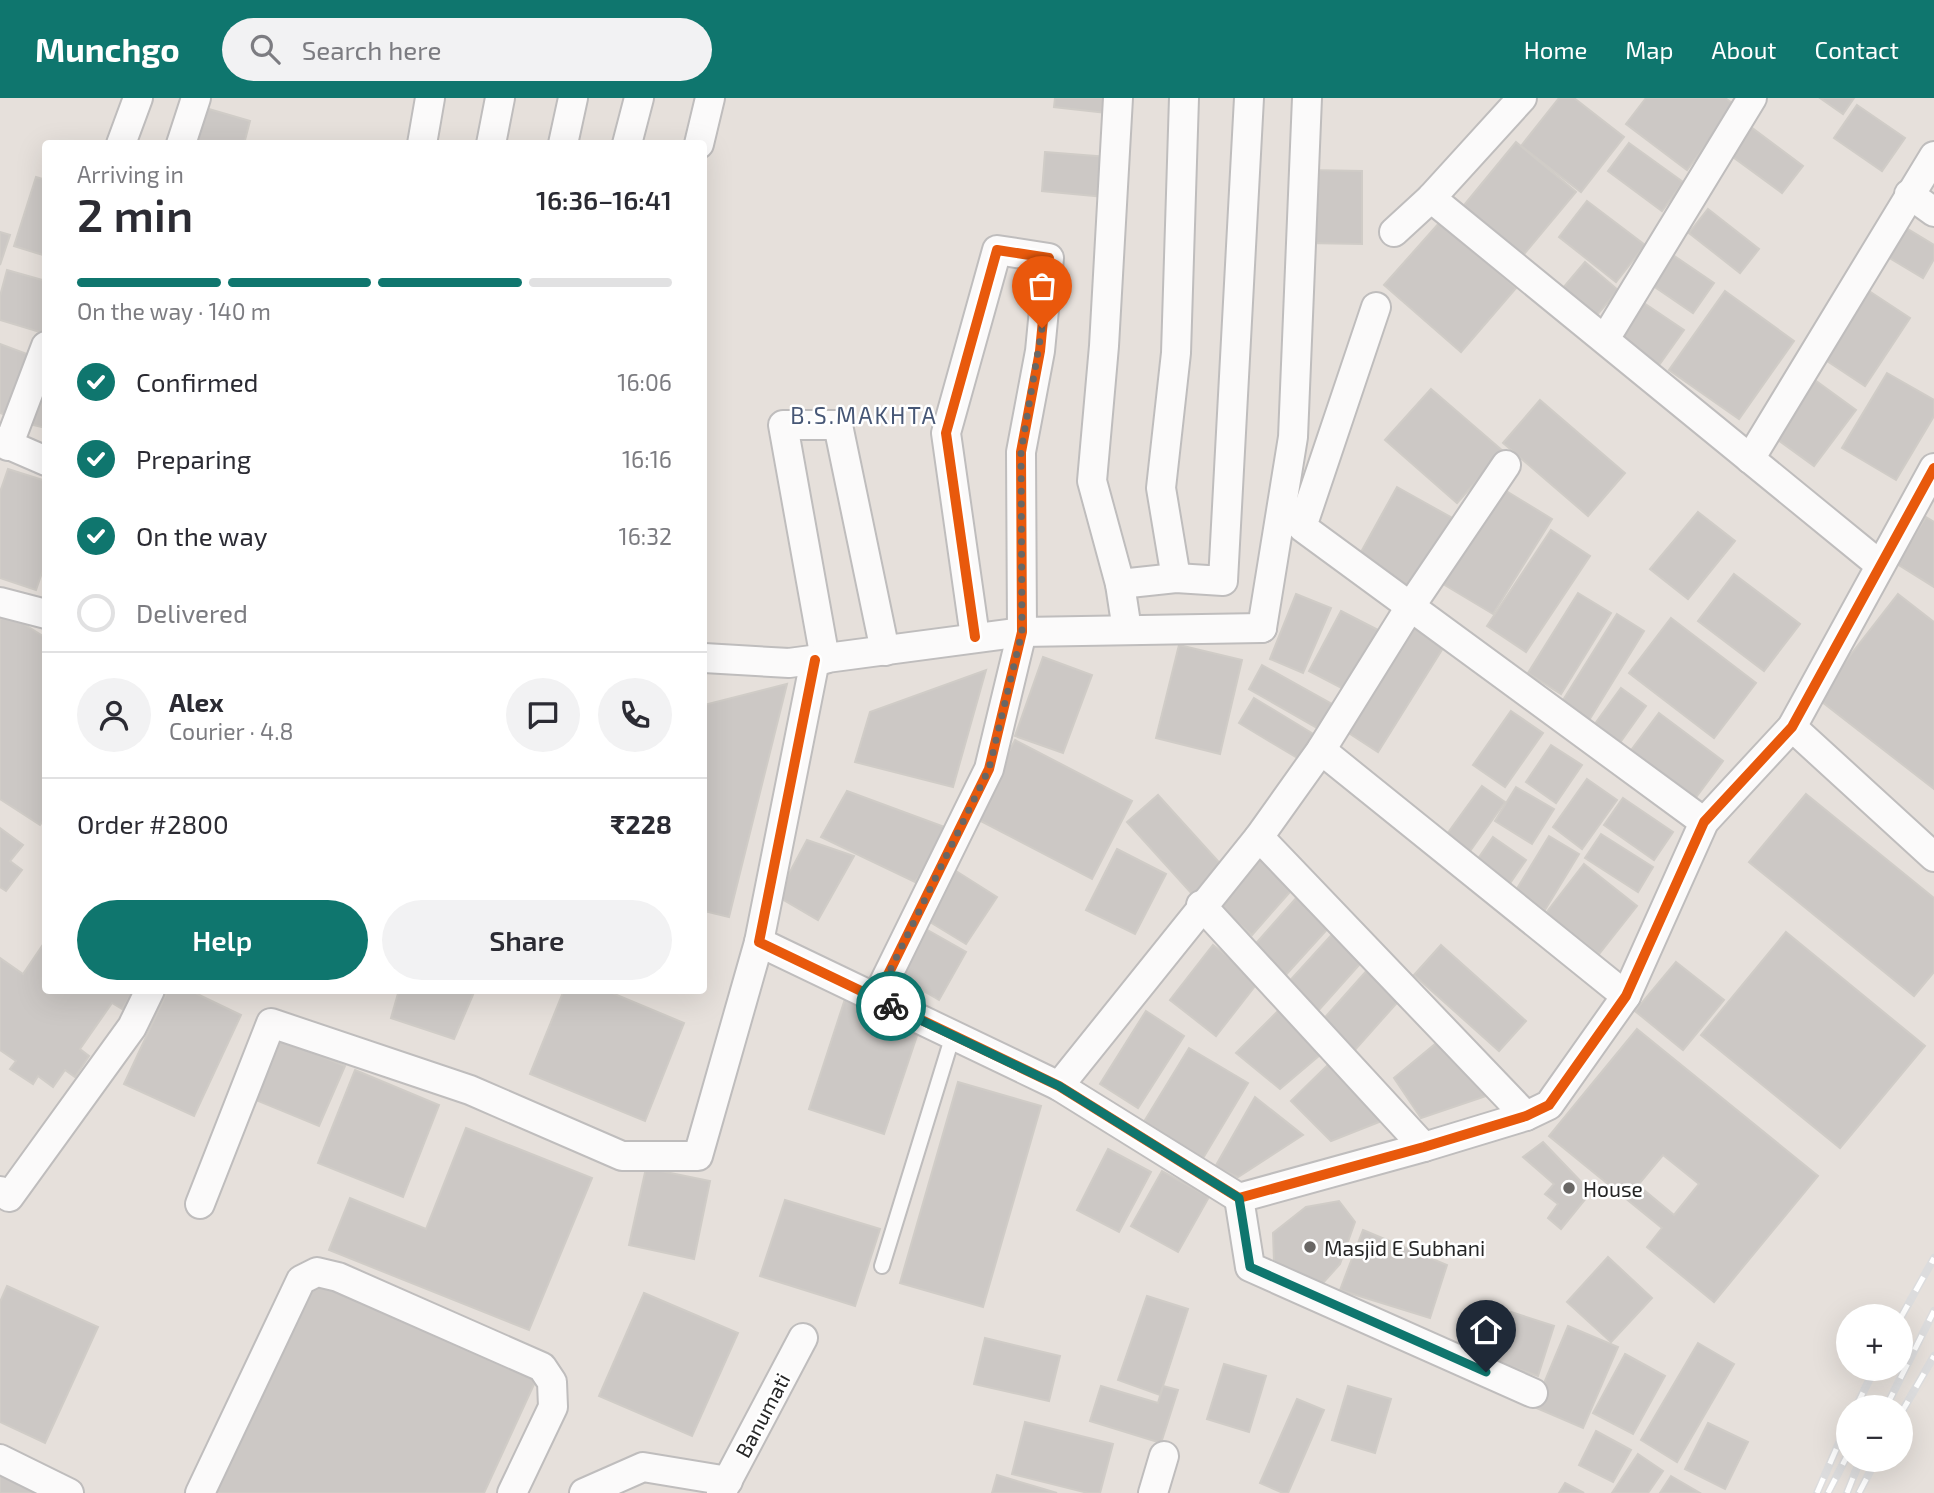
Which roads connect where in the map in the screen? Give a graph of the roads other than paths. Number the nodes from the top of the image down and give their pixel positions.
1 (138, 98) edge
2 (195, 98) edge
3 (430, 98) edge
4 (500, 98) edge
5 (573, 98) edge
6 (639, 98) edge
7 (710, 98) edge
8 (1118, 98) edge
9 (1184, 98) edge
10 (1248, 98) edge
11 (1307, 98) edge
12 (1522, 98) edge
13 (1752, 98) edge
14 (122, 140) edge
15 (182, 140) edge
16 (423, 140) edge
17 (492, 140) edge
18 (564, 140) edge
19 (628, 140) edge
20 (700, 140) edge
21 (1934, 156) edge
22 (1909, 194) junction
23 (1431, 198) junction
24 (1934, 212) edge
25 (1394, 232) dead end
26 (1376, 307) dead end
27 (1605, 339) junction
28 (42, 355) edge
29 (4, 444) edge
30 (1750, 458) junction
31 (42, 459) edge
32 (1506, 465) dead end
33 (1934, 468) edge
34 (1302, 527) junction
35 (1880, 565) junction
36 (1176, 578) junction
37 (1120, 584) junction
38 (0, 602) edge
39 (1410, 607) junction
40 (42, 613) edge
41 (1262, 628) junction
42 (1127, 630) junction
43 (1022, 632) junction
44 (975, 637) junction
45 (886, 651) junction
46 (707, 658) edge
47 (820, 659) junction
48 (1792, 727) junction
49 (1321, 750) junction
50 (1704, 822) junction
51 (1259, 837) junction
52 (1934, 857) edge
53 (1202, 905) junction
54 (759, 942) junction
55 (148, 994) edge
56 (1626, 996) junction
57 (876, 999) junction
58 (953, 1035) junction
59 (1059, 1086) junction
60 (1526, 1115) junction
61 (1424, 1147) junction
62 (0, 1191) edge
63 (1239, 1198) junction
64 (200, 1204) dead end
65 (882, 1266) dead end
66 (803, 1338) dead end
67 (1533, 1393) dead end
68 (1164, 1456) dead end
69 (0, 1459) edge
70 (725, 1487) edge
71 (69, 1493) edge
72 (200, 1493) edge
73 (512, 1493) edge
74 (584, 1493) edge
75 (1153, 1493) edge

1 - 14 street
2 - 15 street
3 - 16 street
4 - 17 street
5 - 18 street
6 - 19 street
7 - 20 street
8 - 37 street
9 - 36 street
10 - 36 street
11 - 41 street
12 - 23 street
13 - 27 street
21 - 22 street
22 - 24 street
22 - 30 street
23 - 25 street
23 - 27 street
26 - 34 street
27 - 30 street
28 - 29 street
29 - 31 street
30 - 35 street
32 - 39 street
33 - 35 street
34 - 39 street
34 - 41 street
35 - 48 street
36 - 37 street
37 - 42 street
38 - 40 street
39 - 49 street
39 - 50 street
41 - 42 street
42 - 43 street
43 - 44 street
43 - 44 street
43 - 57 street
44 - 45 street
45 - 47 street
45 - 47 street
46 - 47 street
47 - 54 street
48 - 50 street
48 - 52 street
49 - 51 street
49 - 56 street
50 - 56 street
51 - 53 street
51 - 60 street
53 - 59 street
53 - 61 street
54 - 57 street
54 - 64 street
55 - 62 street
56 - 60 street
57 - 58 street
58 - 59 street
58 - 65 lane
59 - 63 street
60 - 61 street
61 - 63 street
63 - 67 street
66 - 70 street, Banumati
68 - 75 street
69 - 71 street
70 - 74 street
72 - 73 street

